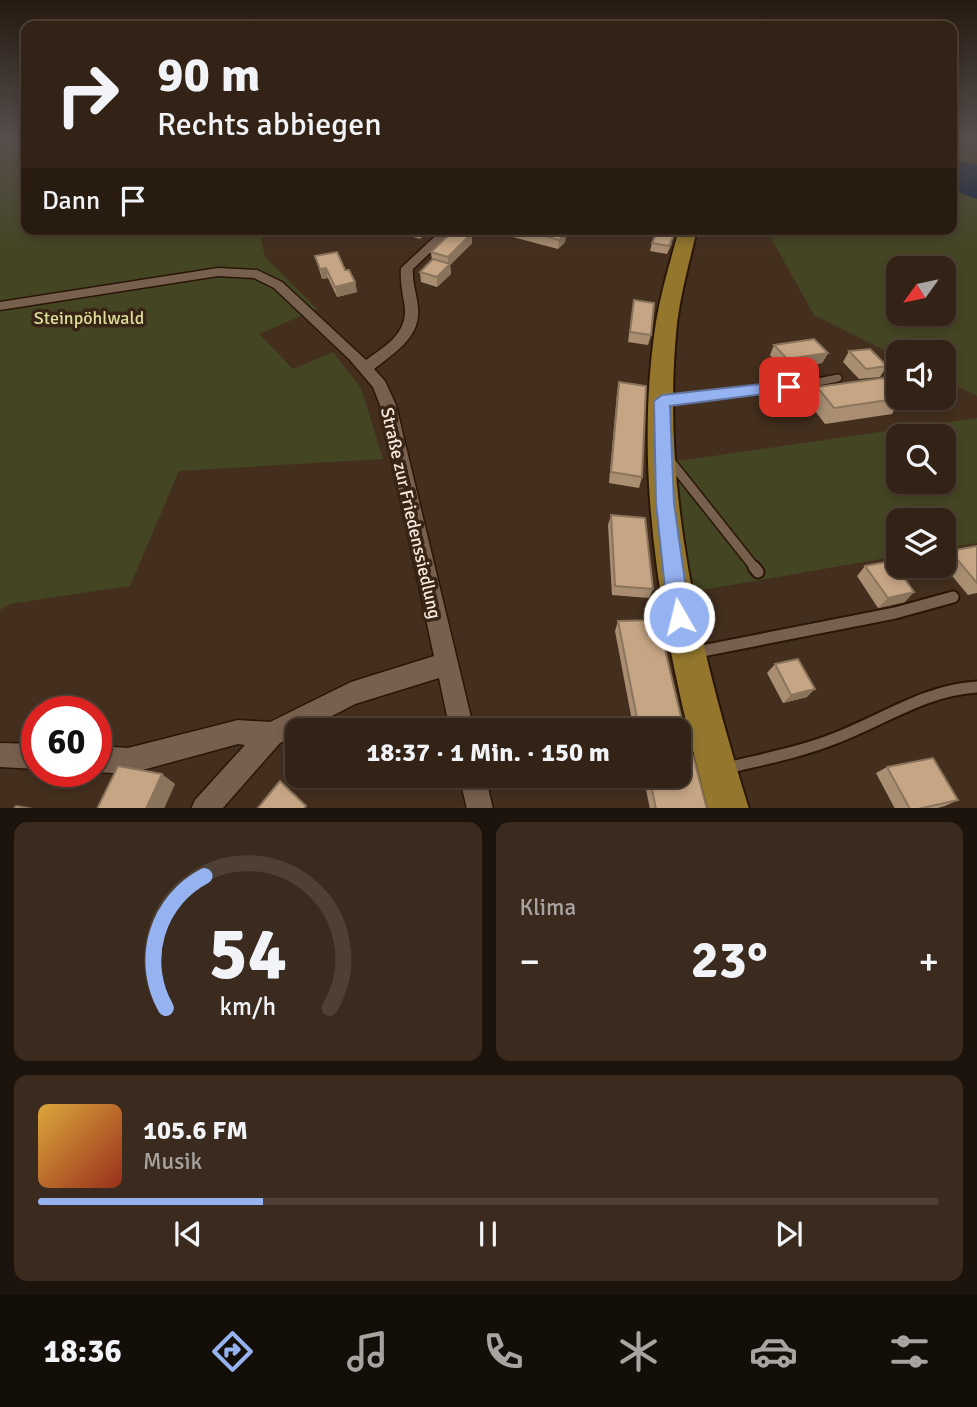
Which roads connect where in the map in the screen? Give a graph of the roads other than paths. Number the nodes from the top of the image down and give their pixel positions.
1 (443, 235) edge
2 (687, 235) edge
3 (0, 306) edge
4 (365, 368) junction
5 (838, 378) dead end
6 (662, 401) junction
7 (662, 453) junction
8 (758, 572) dead end
9 (953, 597) dead end
10 (687, 654) junction
11 (446, 664) junction
12 (977, 687) edge
13 (459, 718) edge
14 (271, 734) junction
15 (0, 755) edge
16 (21, 756) edge
17 (112, 760) edge
18 (717, 770) junction
19 (475, 788) edge
20 (204, 808) edge
21 (480, 808) edge
22 (729, 808) edge

1 - 4 street
2 - 6 main road
3 - 4 street, Straße zur Friedenssiedlung
4 - 11 street, Straße zur Friedenssiedlung
5 - 6 lane
6 - 7 main road
7 - 8 lane
7 - 10 main road
9 - 10 lane
10 - 18 main road
11 - 13 street, Straße zur Friedenssiedlung
11 - 14 street
12 - 18 lane
14 - 17 street
14 - 20 street
15 - 16 street
18 - 22 main road
19 - 21 street

